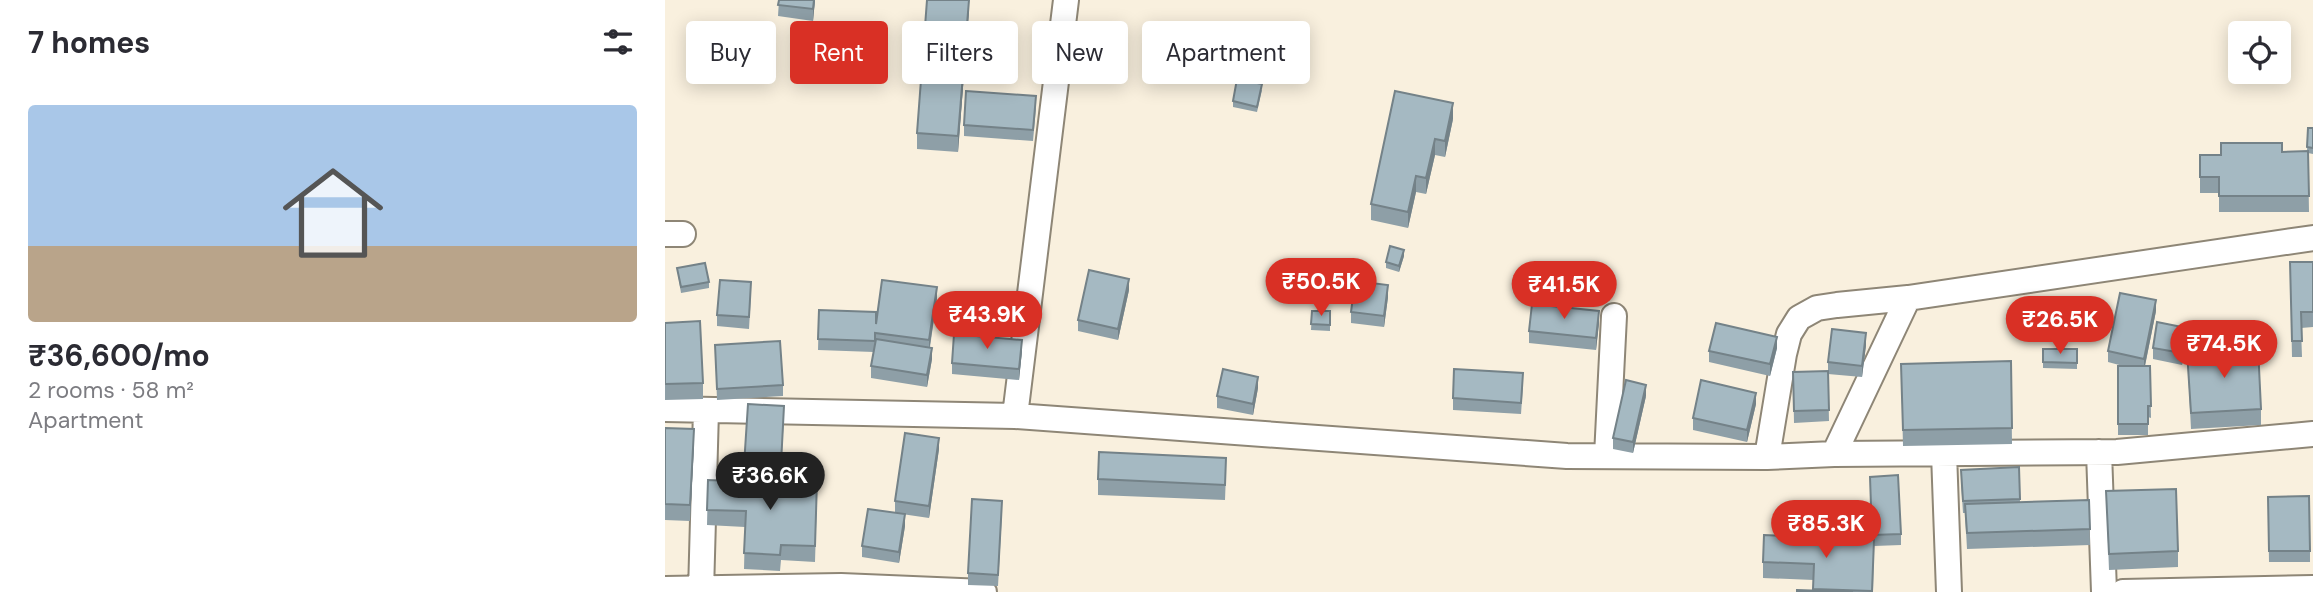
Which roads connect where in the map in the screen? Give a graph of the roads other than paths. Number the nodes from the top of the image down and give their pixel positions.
1 (1066, 0) edge
2 (2313, 238) edge
3 (1907, 298) junction
4 (1614, 316) dead end
5 (665, 410) edge
6 (706, 410) junction
7 (1015, 416) junction
8 (2313, 434) edge
9 (2099, 452) junction
10 (1944, 453) junction
11 (1834, 454) junction
12 (1607, 456) junction
13 (1767, 457) junction
14 (2313, 588) edge
15 (665, 589) edge
16 (701, 589) edge
17 (841, 589) edge
18 (2259, 590) edge
19 (984, 592) edge
20 (1949, 592) edge
21 (2104, 592) edge
22 (2123, 592) edge

1 - 7 street
2 - 3 street
3 - 11 street
3 - 13 street
4 - 12 street
5 - 6 street
6 - 7 street
6 - 16 street
7 - 12 street
8 - 9 street
9 - 10 street
9 - 21 street
10 - 11 street
10 - 20 street
11 - 13 street
12 - 13 street
14 - 18 street
15 - 16 street
16 - 17 street
17 - 19 street
18 - 22 street

